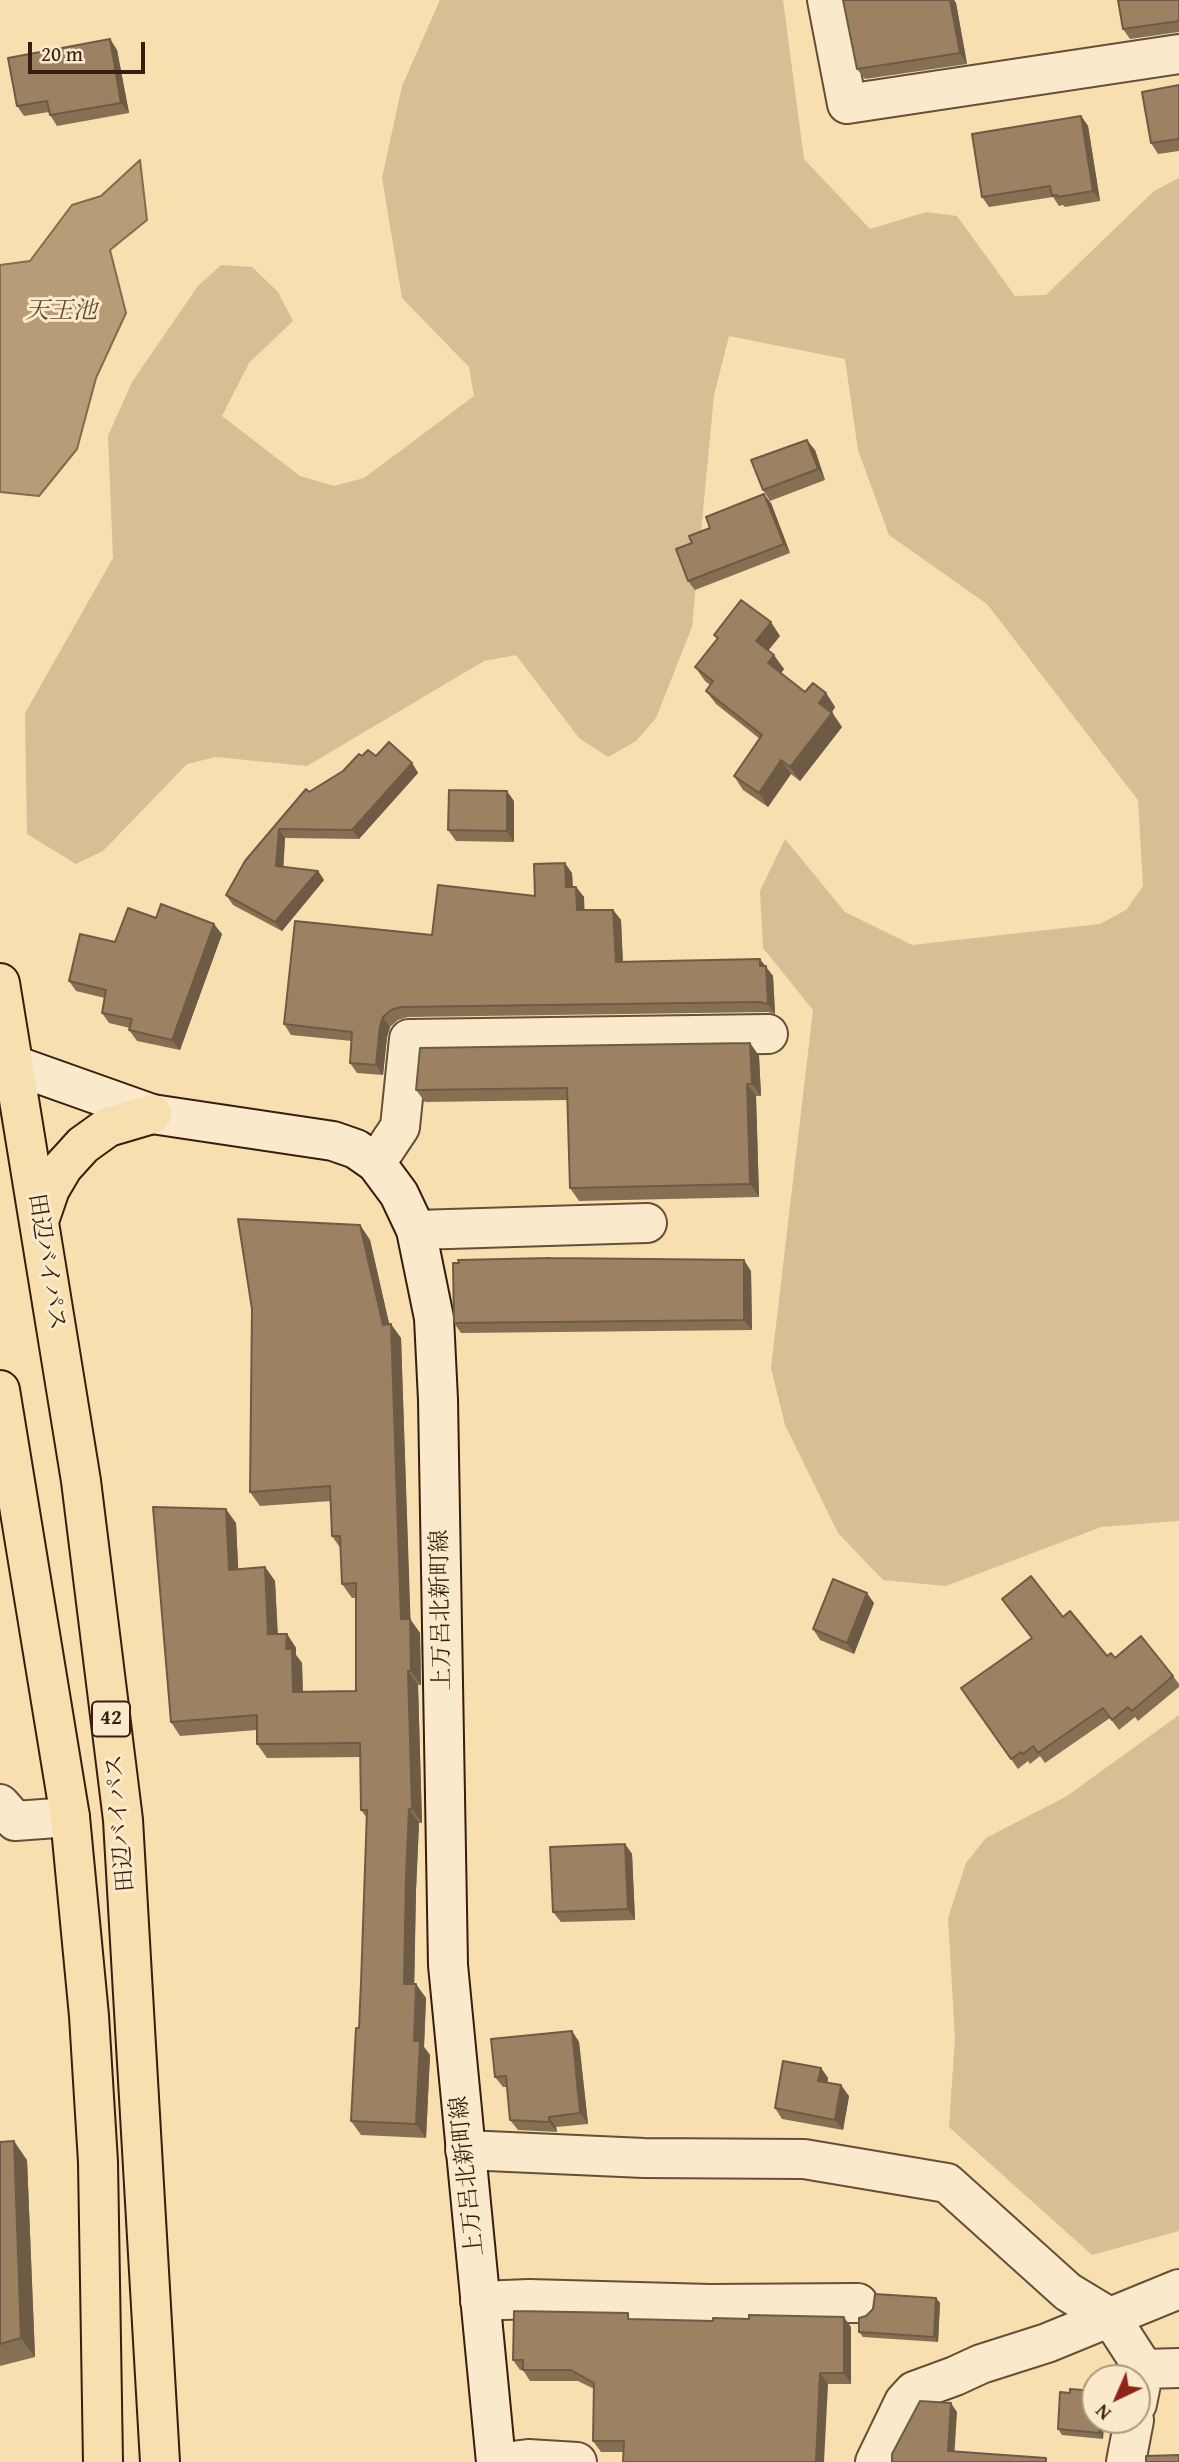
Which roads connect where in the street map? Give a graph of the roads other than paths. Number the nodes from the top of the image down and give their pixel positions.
1 (827, 0) edge
2 (1179, 54) edge
3 (0, 982) edge
4 (768, 1034) dead end
5 (7, 1064) edge
6 (152, 1114) junction
7 (376, 1163) junction
8 (39, 1220) junction
9 (648, 1223) dead end
10 (416, 1230) junction
11 (0, 1390) edge
12 (0, 1804) edge
13 (70, 1817) junction
14 (465, 2150) junction
15 (1179, 2289) edge
16 (480, 2301) junction
17 (858, 2303) dead end
18 (1111, 2318) junction
19 (1153, 2380) edge
20 (1131, 2434) edge
21 (103, 2462) edge
22 (160, 2462) edge
23 (496, 2462) edge
24 (504, 2462) edge
25 (577, 2462) edge
26 (875, 2462) edge
27 (1126, 2462) edge

1 - 2 street
3 - 5 highway, 田辺バイパス / 42
4 - 7 street
5 - 6 street, 上万呂北新町線
5 - 8 highway, 田辺バイパス / 42
6 - 7 street, 上万呂北新町線
6 - 8 highway
7 - 10 street, 上万呂北新町線
8 - 22 highway, 田辺バイパス / 42
9 - 10 street
10 - 14 street, 上万呂北新町線
11 - 13 highway
12 - 13 street
13 - 21 highway
14 - 16 street, 上万呂北新町線
14 - 18 street
15 - 18 street
16 - 17 street
16 - 23 street, 上万呂北新町線
18 - 19 street
18 - 26 street
20 - 27 street
24 - 25 street

